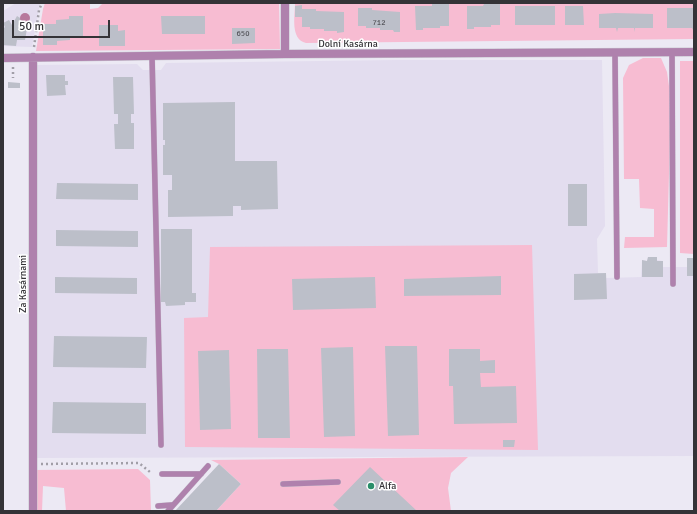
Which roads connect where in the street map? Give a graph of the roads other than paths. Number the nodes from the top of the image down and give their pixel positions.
1 (285, 3) edge
2 (672, 52) junction
3 (694, 52) edge
4 (615, 53) junction
5 (285, 54) junction
6 (152, 56) junction
7 (3, 58) edge
8 (33, 58) junction
9 (617, 278) dead end
10 (673, 284) dead end
11 (161, 445) dead end
12 (208, 466) dead end
13 (162, 474) dead end
14 (201, 474) junction
15 (338, 482) dead end
16 (283, 484) dead end
17 (172, 505) junction
18 (158, 506) dead end
19 (33, 511) edge
20 (168, 511) edge

1 - 5 street
2 - 3 street, Dolní Kasárna
2 - 4 street, Dolní Kasárna
2 - 10 lane
4 - 5 street, Dolní Kasárna
4 - 9 lane
5 - 6 street, Dolní Kasárna
6 - 8 street, Dolní Kasárna
6 - 11 lane
7 - 8 street, Dolní Kasárna
8 - 19 street, Za Kasárnami
12 - 14 lane
13 - 14 lane
14 - 17 lane
15 - 16 lane
17 - 18 lane
17 - 20 lane

